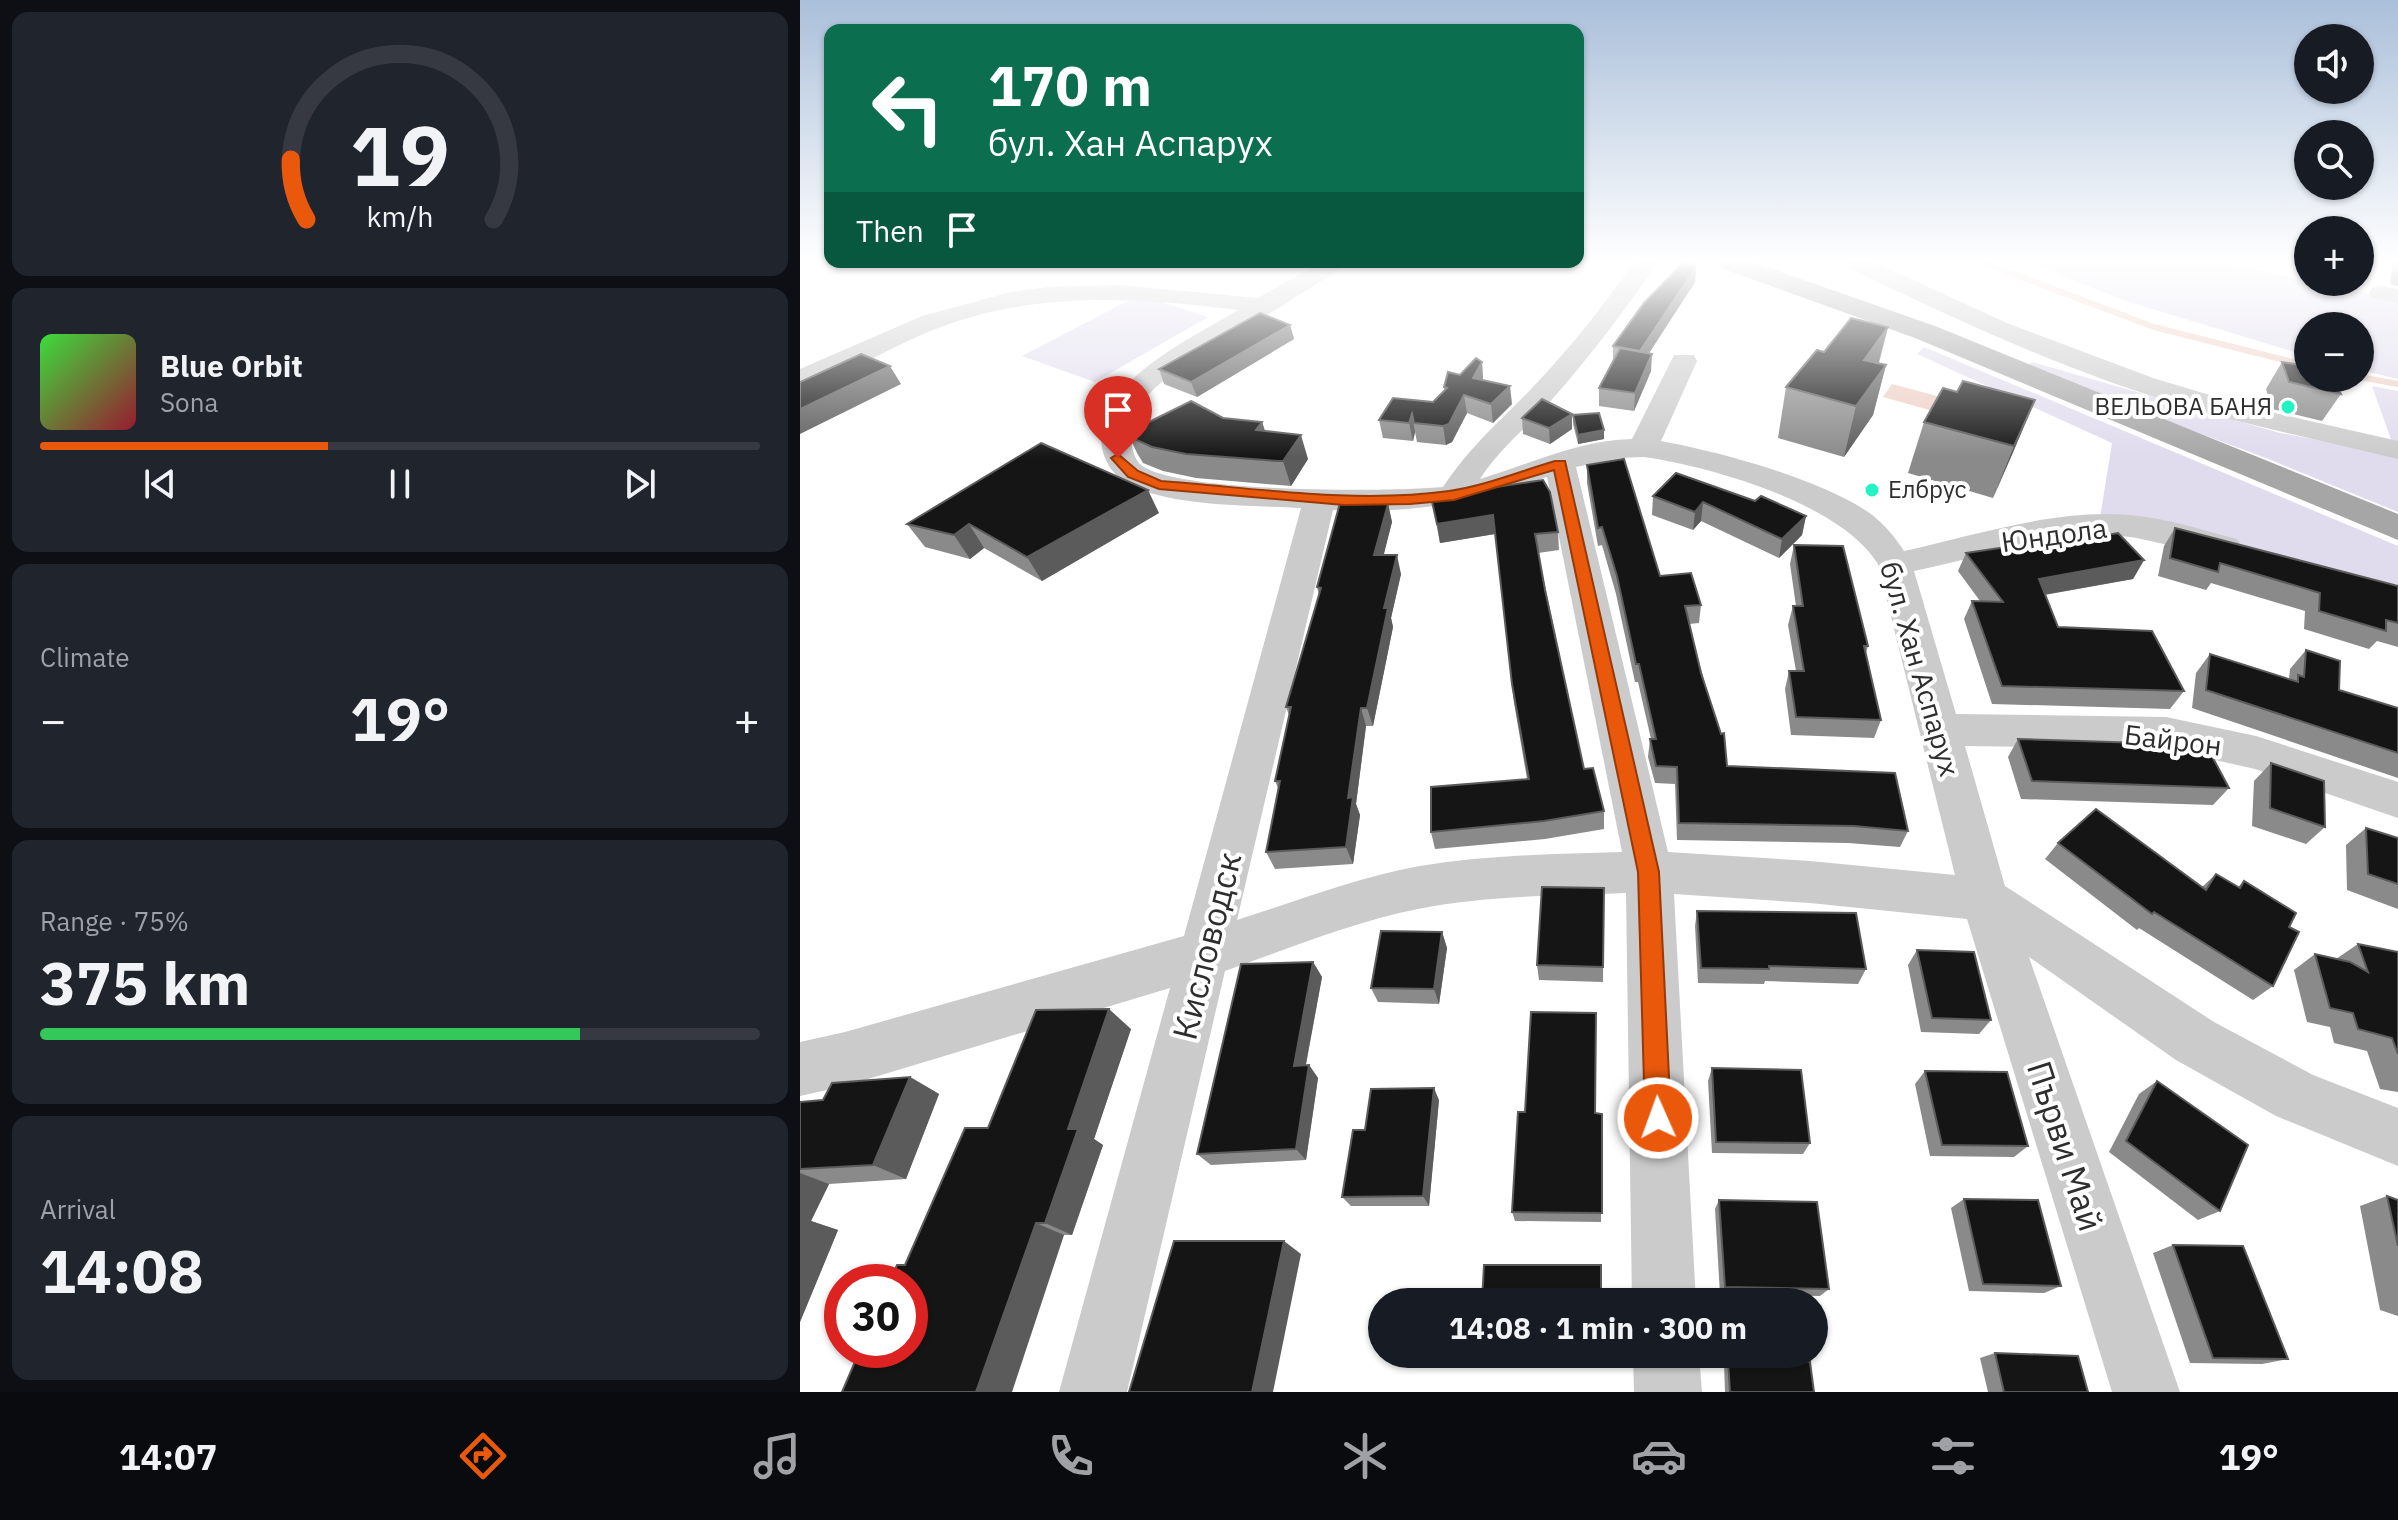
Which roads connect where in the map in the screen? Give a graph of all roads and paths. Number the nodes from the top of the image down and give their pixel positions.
1 (918, 328) edge
2 (1228, 328) edge
3 (1599, 328) edge
4 (1914, 328) edge
5 (1997, 328) edge
6 (1684, 361) dead end
7 (800, 379) edge
8 (1643, 448) junction
9 (2398, 450) edge
10 (1560, 464) junction
11 (1454, 495) junction
12 (1319, 500) junction
13 (2398, 528) edge
14 (2260, 556) edge
15 (1895, 564) junction
16 (1940, 730) junction
17 (2398, 800) edge
18 (1649, 872) junction
19 (1985, 899) junction
20 (1205, 954) junction
21 (800, 1069) edge
22 (2398, 1137) edge
23 (1664, 1288) edge
24 (1667, 1368) edge
25 (1093, 1392) edge
26 (1668, 1392) edge
27 (2146, 1392) edge

1 - 7 street
2 - 12 street, бул. Хан Аспарух
3 - 11 street
4 - 13 main road
5 - 9 street
6 - 8 street
8 - 10 street, бул. Хан Аспарух
8 - 15 street, бул. Хан Аспарух
10 - 11 street, бул. Хан Аспарух
10 - 18 street
11 - 12 street, бул. Хан Аспарух
12 - 20 street, Кисловодск
14 - 15 street, Юндола
15 - 16 street, бул. Хан Аспарух
16 - 17 street, Байрон
16 - 19 street, бул. Хан Аспарух
18 - 19 street
18 - 20 street
18 - 23 street
19 - 22 street
19 - 27 street, Първи Май
20 - 21 street
20 - 25 street, Кисловодск
24 - 26 street

